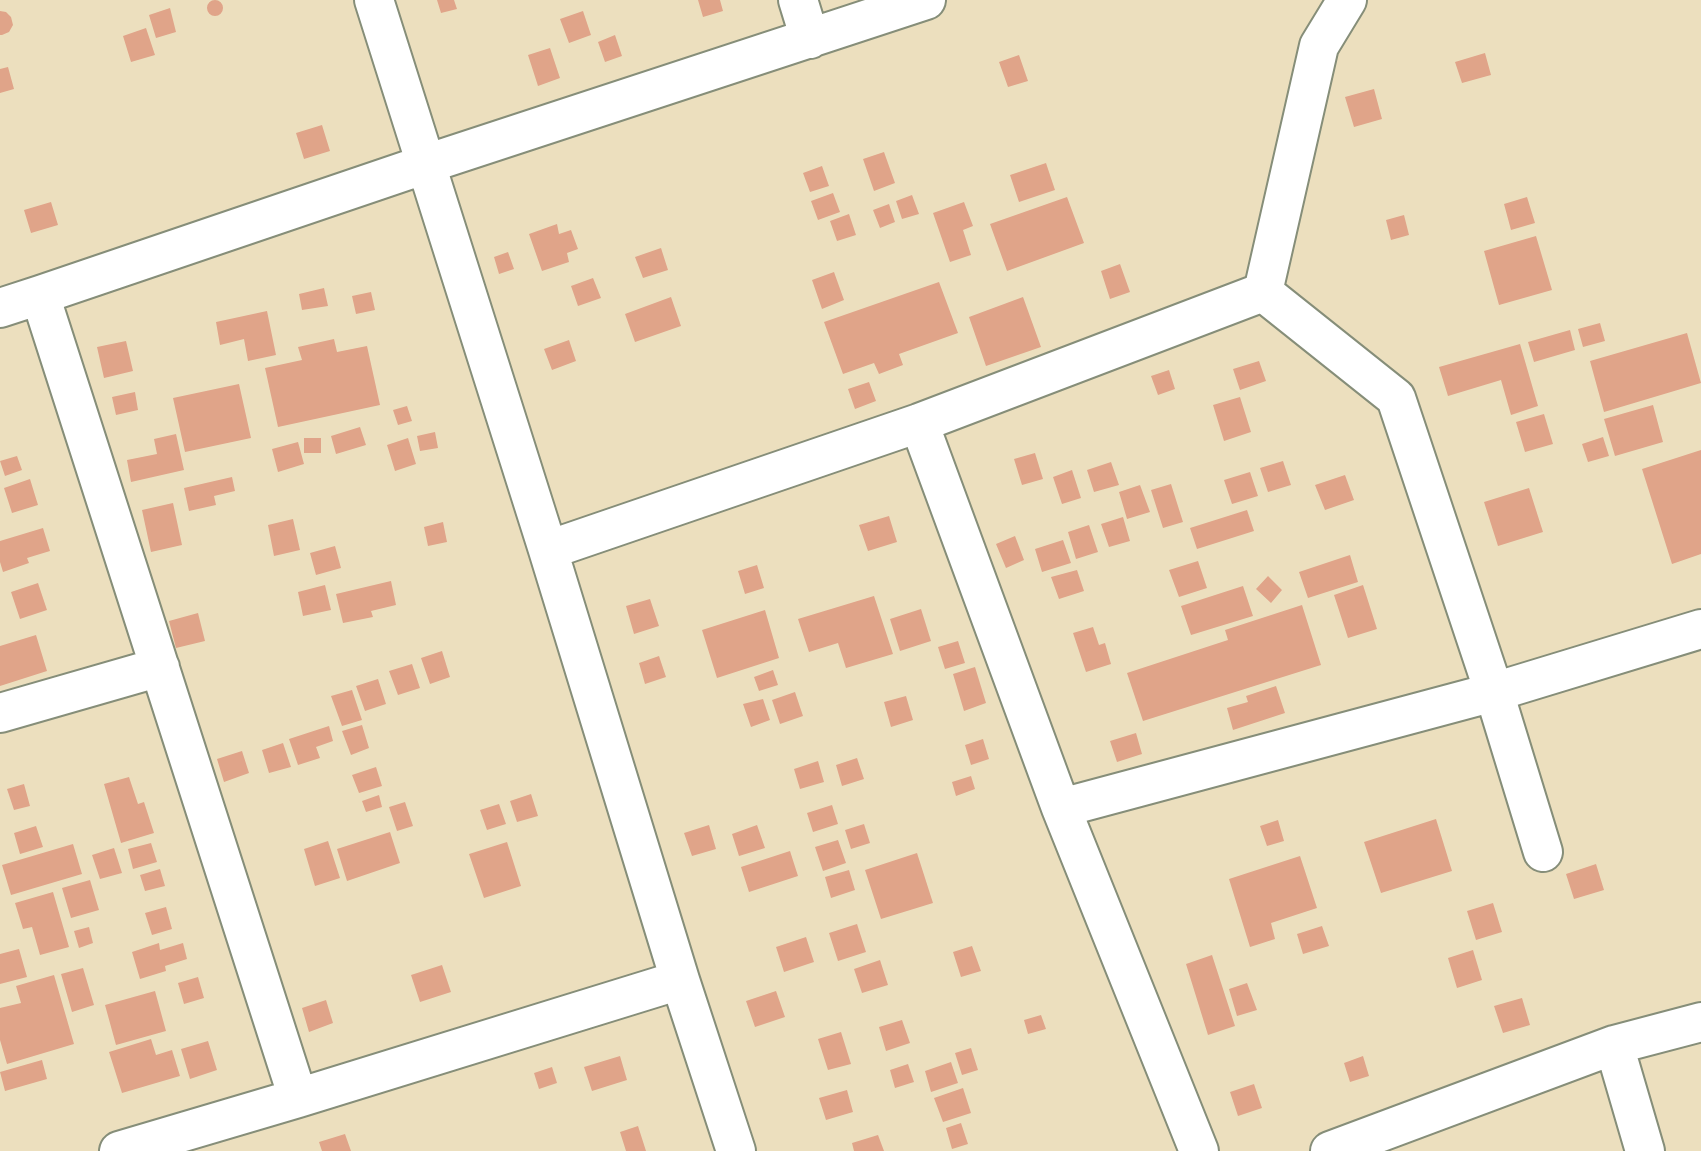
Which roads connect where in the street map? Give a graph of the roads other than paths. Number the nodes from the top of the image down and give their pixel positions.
1 (374, 0) edge
2 (798, 0) edge
3 (926, 0) edge
4 (1347, 0) edge
5 (810, 38) junction
6 (426, 164) junction
7 (1263, 292) junction
8 (40, 295) junction
9 (0, 308) edge
10 (919, 423) junction
11 (548, 550) junction
12 (1701, 629) edge
13 (160, 667) junction
14 (1494, 692) junction
15 (0, 713) edge
16 (1061, 808) junction
17 (1543, 852) dead end
18 (680, 980) junction
19 (1701, 1022) edge
20 (1614, 1045) junction
21 (298, 1098) junction
22 (119, 1151) edge
23 (736, 1151) edge
24 (1199, 1151) edge
25 (1330, 1151) edge
26 (1645, 1151) edge

1 - 6 street
2 - 5 street
3 - 5 street
4 - 7 street
5 - 6 street
6 - 8 street
6 - 11 street
7 - 10 street
7 - 14 street
8 - 9 street
8 - 13 street
10 - 11 street
10 - 16 street
11 - 18 street
12 - 14 street
13 - 15 street
13 - 21 street
14 - 16 street
14 - 17 street
16 - 24 street
18 - 21 street
18 - 23 street
19 - 20 street
20 - 25 street
20 - 26 street
21 - 22 street

